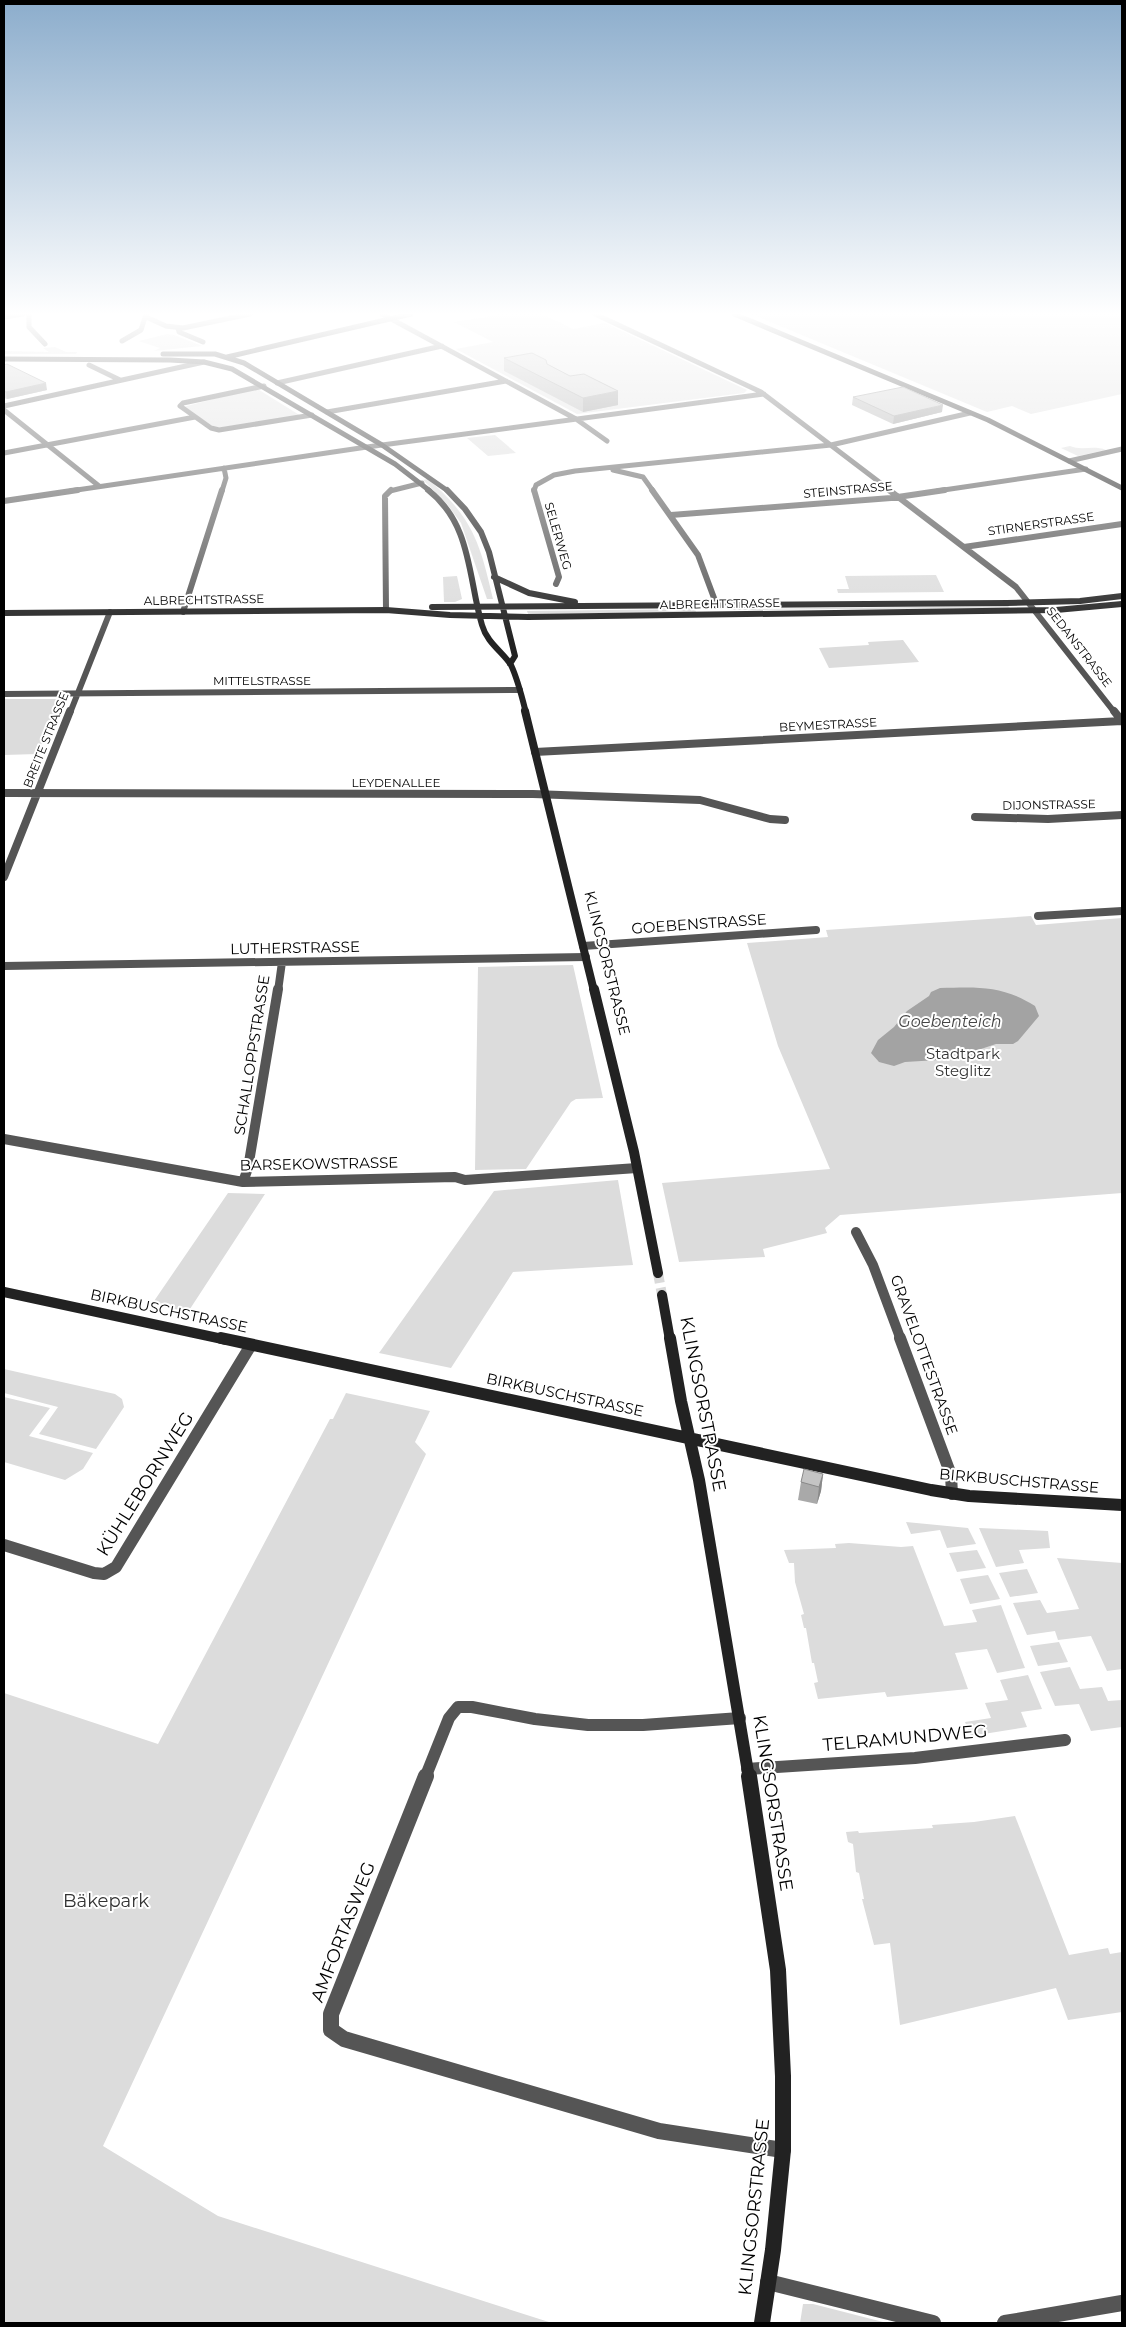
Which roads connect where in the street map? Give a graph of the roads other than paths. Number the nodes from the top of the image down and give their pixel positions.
1 (20, 423) edge
2 (166, 423) edge
3 (203, 423) edge
4 (267, 423) edge
5 (325, 423) edge
6 (345, 423) edge
7 (549, 423) edge
8 (581, 423) edge
9 (802, 423) edge
10 (928, 423) edge
11 (990, 423) edge
12 (607, 442) dead end
13 (48, 445) junction
14 (382, 445) junction
15 (831, 445) junction
16 (367, 447) junction
17 (1122, 449) edge
18 (4, 453) edge
19 (1069, 461) junction
20 (656, 462) junction
21 (224, 468) junction
22 (597, 468) junction
23 (1086, 470) junction
24 (643, 477) junction
25 (422, 483) junction
26 (99, 486) junction
27 (1122, 488) edge
28 (899, 497) junction
29 (4, 500) edge
30 (671, 515) junction
31 (1122, 524) edge
32 (964, 547) junction
33 (494, 578) junction
34 (556, 584) dead end
35 (1122, 596) edge
36 (1030, 603) junction
37 (1122, 604) edge
38 (717, 606) junction
39 (727, 606) junction
40 (608, 607) junction
41 (478, 608) junction
42 (502, 608) junction
43 (386, 610) junction
44 (404, 610) junction
45 (1036, 610) junction
46 (110, 612) junction
47 (183, 612) junction
48 (4, 613) edge
49 (730, 615) junction
50 (479, 616) junction
51 (505, 617) junction
52 (510, 664) junction
53 (520, 690) junction
54 (4, 694) edge
55 (77, 694) junction
56 (1122, 721) edge
57 (535, 752) junction
58 (4, 793) edge
59 (38, 793) junction
60 (546, 795) junction
61 (1122, 815) edge
62 (975, 817) dead end
63 (785, 820) dead end
64 (7, 861) edge
65 (4, 877) edge
66 (1122, 911) edge
67 (1038, 916) dead end
68 (816, 930) dead end
69 (583, 946) junction
70 (586, 957) junction
71 (282, 962) junction
72 (4, 966) edge
73 (4, 1139) edge
74 (637, 1168) junction
75 (243, 1182) junction
76 (856, 1232) dead end
77 (658, 1273) tunnel mouth
78 (4, 1292) edge
79 (662, 1295) tunnel mouth
80 (251, 1345) junction
81 (689, 1438) junction
82 (952, 1494) junction
83 (1122, 1505) edge
84 (4, 1545) edge
85 (740, 1718) junction
86 (1065, 1740) dead end
87 (747, 1769) junction
88 (783, 2150) junction
89 (768, 2282) junction
90 (1122, 2303) edge
91 (762, 2323) edge
92 (933, 2323) edge
93 (1005, 2323) edge

1 - 13 street
2 - 13 street
3 - 4 street
5 - 16 main road, KLINGSORSTRASSE
6 - 14 main road, KLINGSORSTRASSE
7 - 14 street
8 - 12 street
9 - 15 street, SEDANSTRASSE
10 - 15 street, SELERWEG
11 - 19 main road
13 - 18 street
13 - 26 street
14 - 16 street
14 - 33 main road, KLINGSORSTRASSE
15 - 20 street, SELERWEG
15 - 28 street, SEDANSTRASSE
16 - 21 street
16 - 25 main road, KLINGSORSTRASSE
17 - 19 street
19 - 23 main road
20 - 22 street, SELERWEG
20 - 24 street
21 - 26 street
21 - 47 street
22 - 24 street
22 - 34 street, SELERWEG
23 - 27 main road
23 - 28 street, STEINSTRASSE
24 - 30 street
25 - 41 main road, KLINGSORSTRASSE
25 - 43 street
26 - 29 street
28 - 30 street, STEINSTRASSE
28 - 32 street, SEDANSTRASSE
30 - 38 street
31 - 32 street, STIRNERSTRASSE
32 - 36 street, SEDANSTRASSE
33 - 40 main road
33 - 42 main road, KLINGSORSTRASSE
35 - 36 main road, ALBRECHTSTRASSE
36 - 39 main road, ALBRECHTSTRASSE
36 - 45 street, SEDANSTRASSE
37 - 45 main road, ALBRECHTSTRASSE
38 - 39 main road, ALBRECHTSTRASSE
38 - 40 main road, ALBRECHTSTRASSE
39 - 49 main road
40 - 42 main road, ALBRECHTSTRASSE
41 - 42 main road, ALBRECHTSTRASSE
41 - 44 main road, ALBRECHTSTRASSE
41 - 50 main road, KLINGSORSTRASSE
42 - 51 main road, KLINGSORSTRASSE
43 - 44 main road, ALBRECHTSTRASSE
43 - 47 main road, ALBRECHTSTRASSE
44 - 50 main road, ALBRECHTSTRASSE
45 - 49 main road, ALBRECHTSTRASSE
45 - 56 street, SEDANSTRASSE
46 - 47 main road, ALBRECHTSTRASSE
46 - 48 main road, ALBRECHTSTRASSE
46 - 55 street, BREITE STRASSE
49 - 51 main road, ALBRECHTSTRASSE
50 - 51 main road, ALBRECHTSTRASSE
50 - 52 main road, KLINGSORSTRASSE
51 - 52 main road, KLINGSORSTRASSE
52 - 53 main road, KLINGSORSTRASSE
53 - 55 street, MITTELSTRASSE
53 - 57 main road, KLINGSORSTRASSE
54 - 55 street, MITTELSTRASSE
55 - 59 street, BREITE STRASSE
56 - 57 street, BEYMESTRASSE
57 - 60 main road, KLINGSORSTRASSE
58 - 59 street, LEYDENALLEE
59 - 60 street, LEYDENALLEE
59 - 64 street, BREITE STRASSE
60 - 63 street, LEYDENALLEE
60 - 69 main road, KLINGSORSTRASSE
61 - 62 street, DIJONSTRASSE
64 - 65 street, BREITE STRASSE
66 - 67 street
68 - 69 street, GOEBENSTRASSE
69 - 70 main road, KLINGSORSTRASSE
70 - 71 street, LUTHERSTRASSE
70 - 74 main road, KLINGSORSTRASSE
71 - 72 street, LUTHERSTRASSE
71 - 75 street, SCHALLOPPSTRASSE
73 - 75 street, BARSEKOWSTRASSE
74 - 75 street, BARSEKOWSTRASSE
74 - 77 main road, KLINGSORSTRASSE
76 - 82 street, GRAVELOTTESTRASSE
78 - 80 main road, BIRKBUSCHSTRASSE
79 - 81 main road, KLINGSORSTRASSE
80 - 81 main road, BIRKBUSCHSTRASSE
80 - 84 street, KÜHLEBORNWEG
81 - 82 main road, BIRKBUSCHSTRASSE
81 - 85 main road, KLINGSORSTRASSE
82 - 83 main road, BIRKBUSCHSTRASSE
85 - 87 main road, KLINGSORSTRASSE
85 - 88 street, AMFORTASWEG
86 - 87 street, TELRAMUNDWEG
87 - 88 main road, KLINGSORSTRASSE
88 - 89 main road, KLINGSORSTRASSE
89 - 91 main road, KLINGSORSTRASSE
89 - 92 street
90 - 93 street

